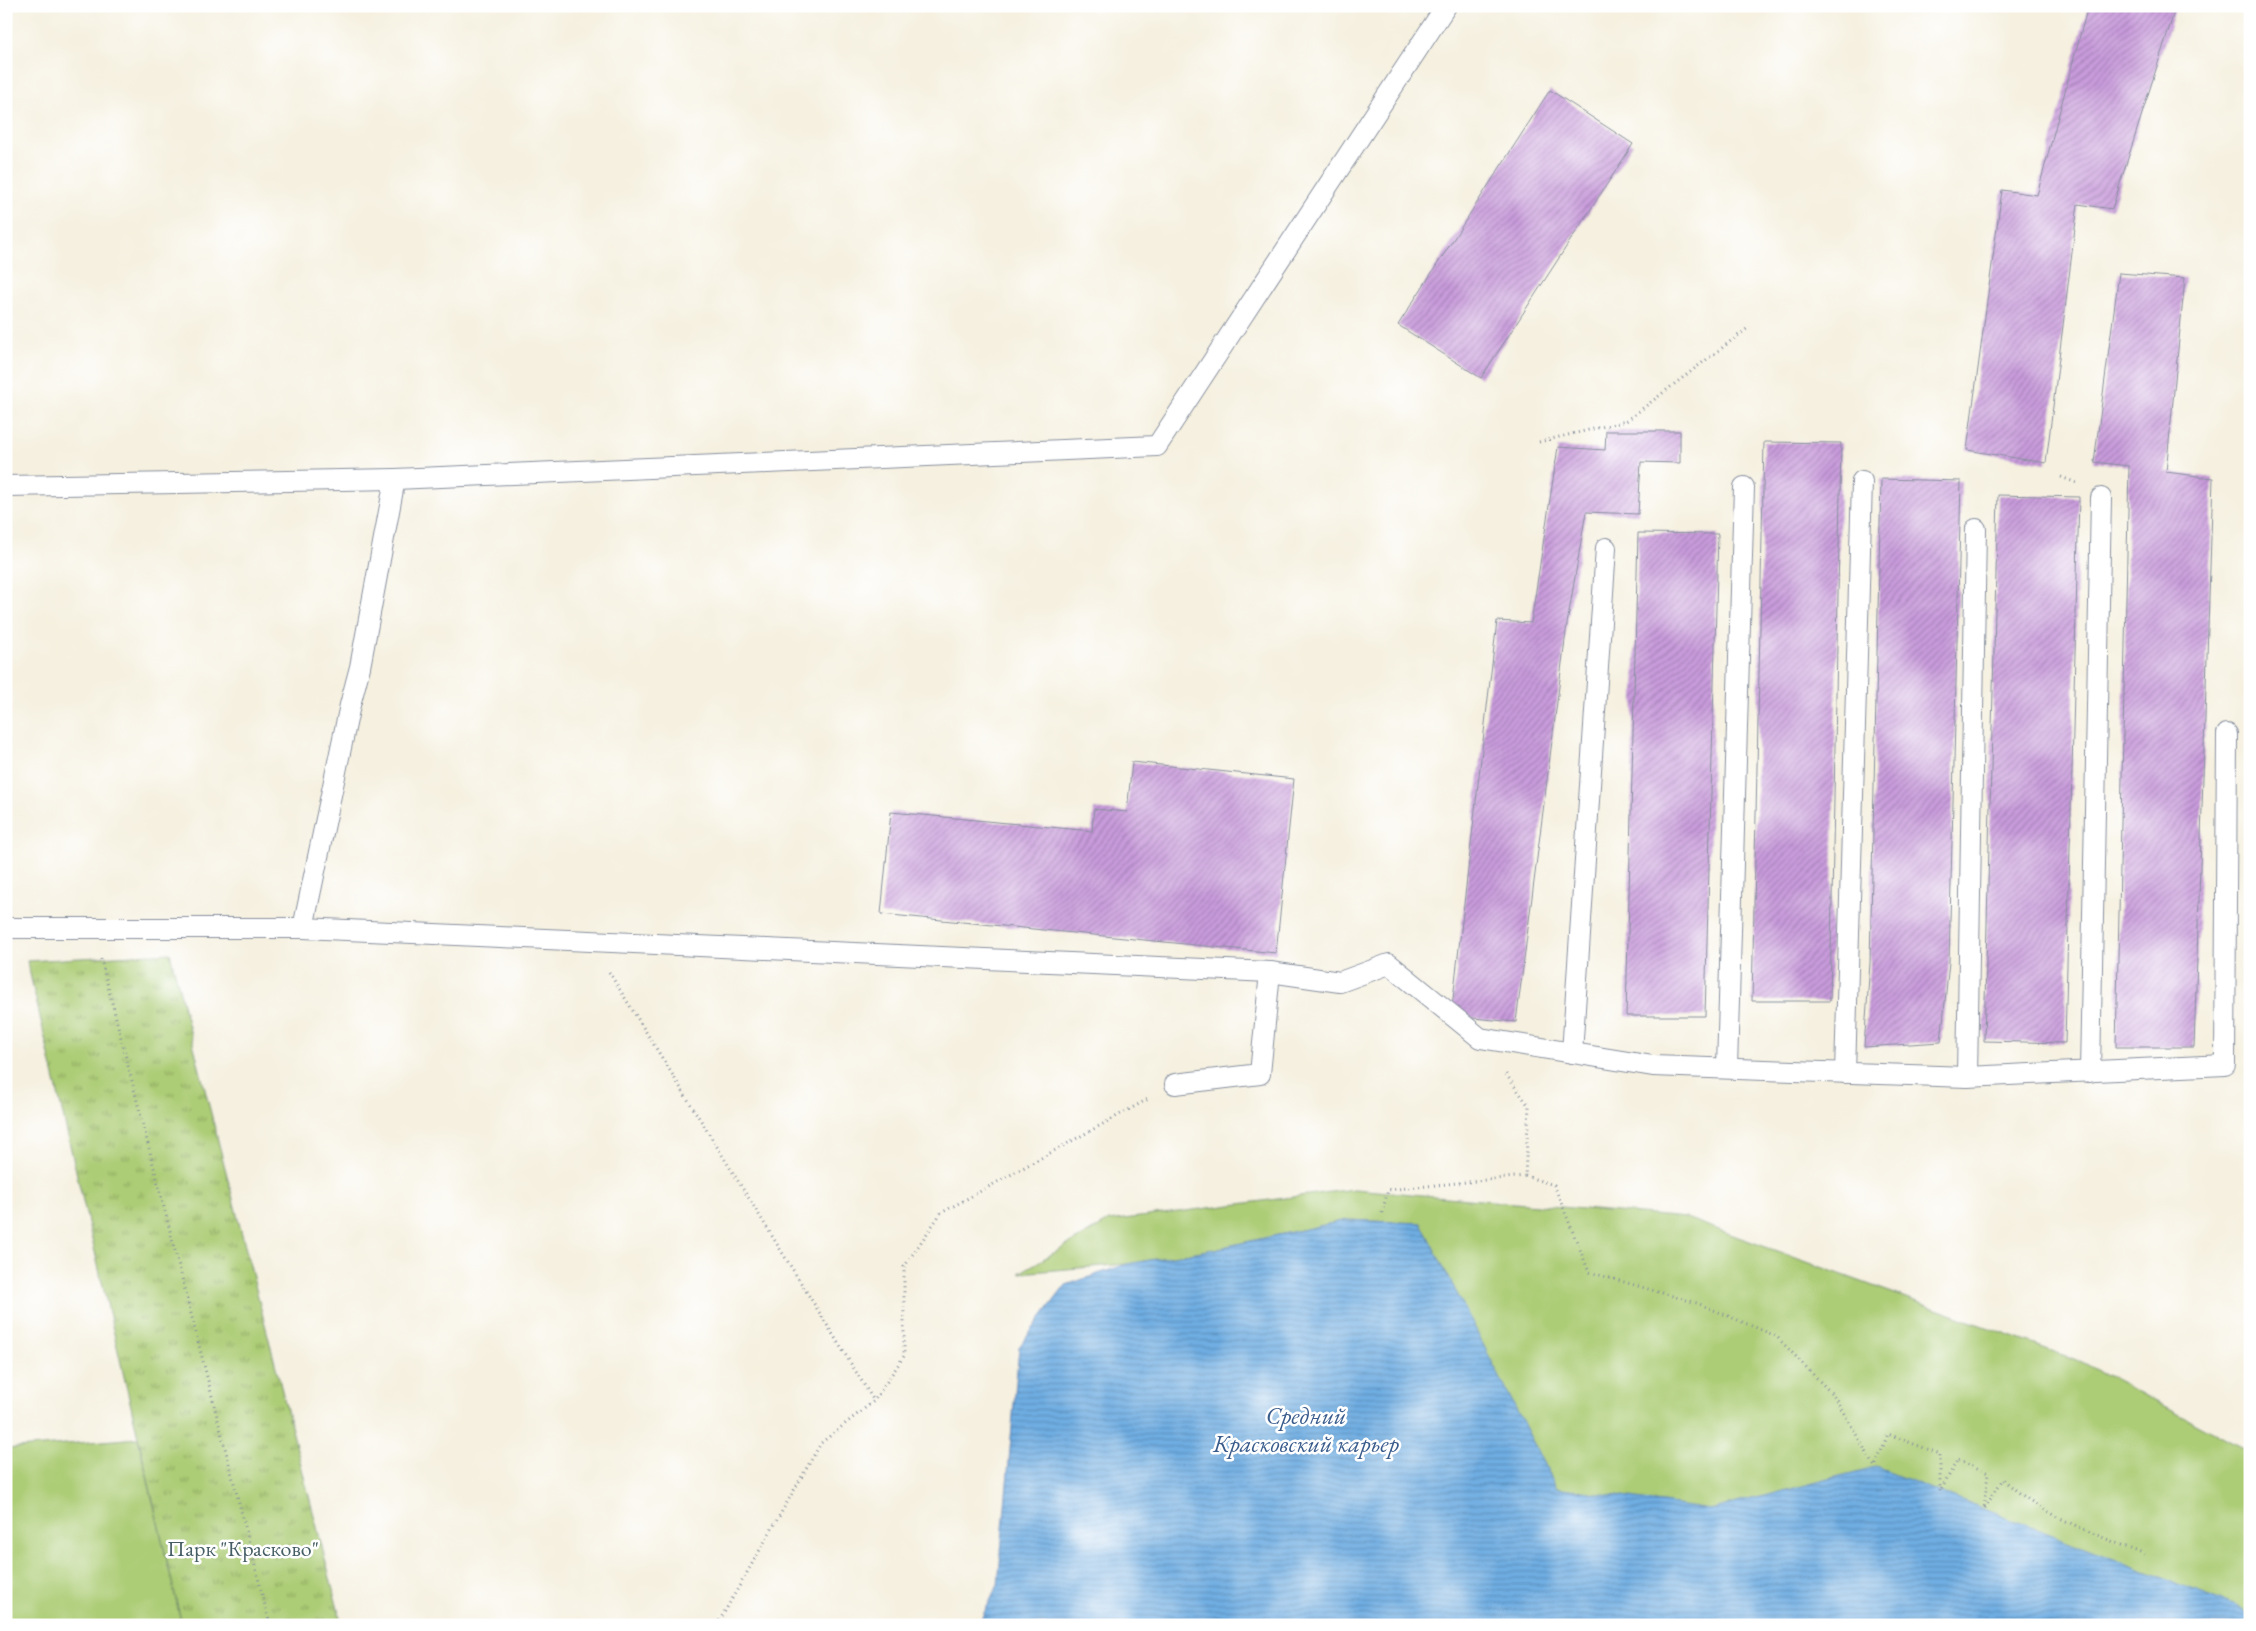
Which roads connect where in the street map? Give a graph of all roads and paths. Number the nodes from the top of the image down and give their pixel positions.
1 (1446, 6) edge
2 (1748, 328) dead end
3 (1539, 442) dead end
4 (395, 480) junction
5 (1862, 481) dead end
6 (6, 486) edge
7 (1744, 487) dead end
8 (2101, 498) dead end
9 (1976, 529) dead end
10 (1606, 548) dead end
11 (2227, 734) dead end
12 (93, 927) junction
13 (6, 928) edge
14 (303, 928) junction
15 (590, 941) junction
16 (1270, 972) junction
17 (1480, 1038) junction
18 (1572, 1053) junction
19 (1727, 1068) junction
20 (2090, 1072) junction
21 (1845, 1073) junction
22 (1967, 1077) junction
23 (1175, 1084) joint
24 (1525, 1176) junction
25 (1382, 1212) dead end
26 (874, 1401) junction
27 (2145, 1555) dead end
28 (270, 1625) edge
29 (717, 1625) edge

1 - 4 lane
2 - 3 path
4 - 6 lane
4 - 14 lane
5 - 21 lane
7 - 19 lane
8 - 20 lane
9 - 22 lane
10 - 18 lane
11 - 20 lane
12 - 13 lane
12 - 14 lane
12 - 28 path
14 - 15 lane
15 - 16 lane
15 - 26 path
16 - 17 lane
16 - 23 lane
17 - 18 lane
17 - 24 path
18 - 19 lane
19 - 21 lane
20 - 22 lane
21 - 22 lane
23 - 26 path
24 - 25 path
24 - 27 path
26 - 29 path

